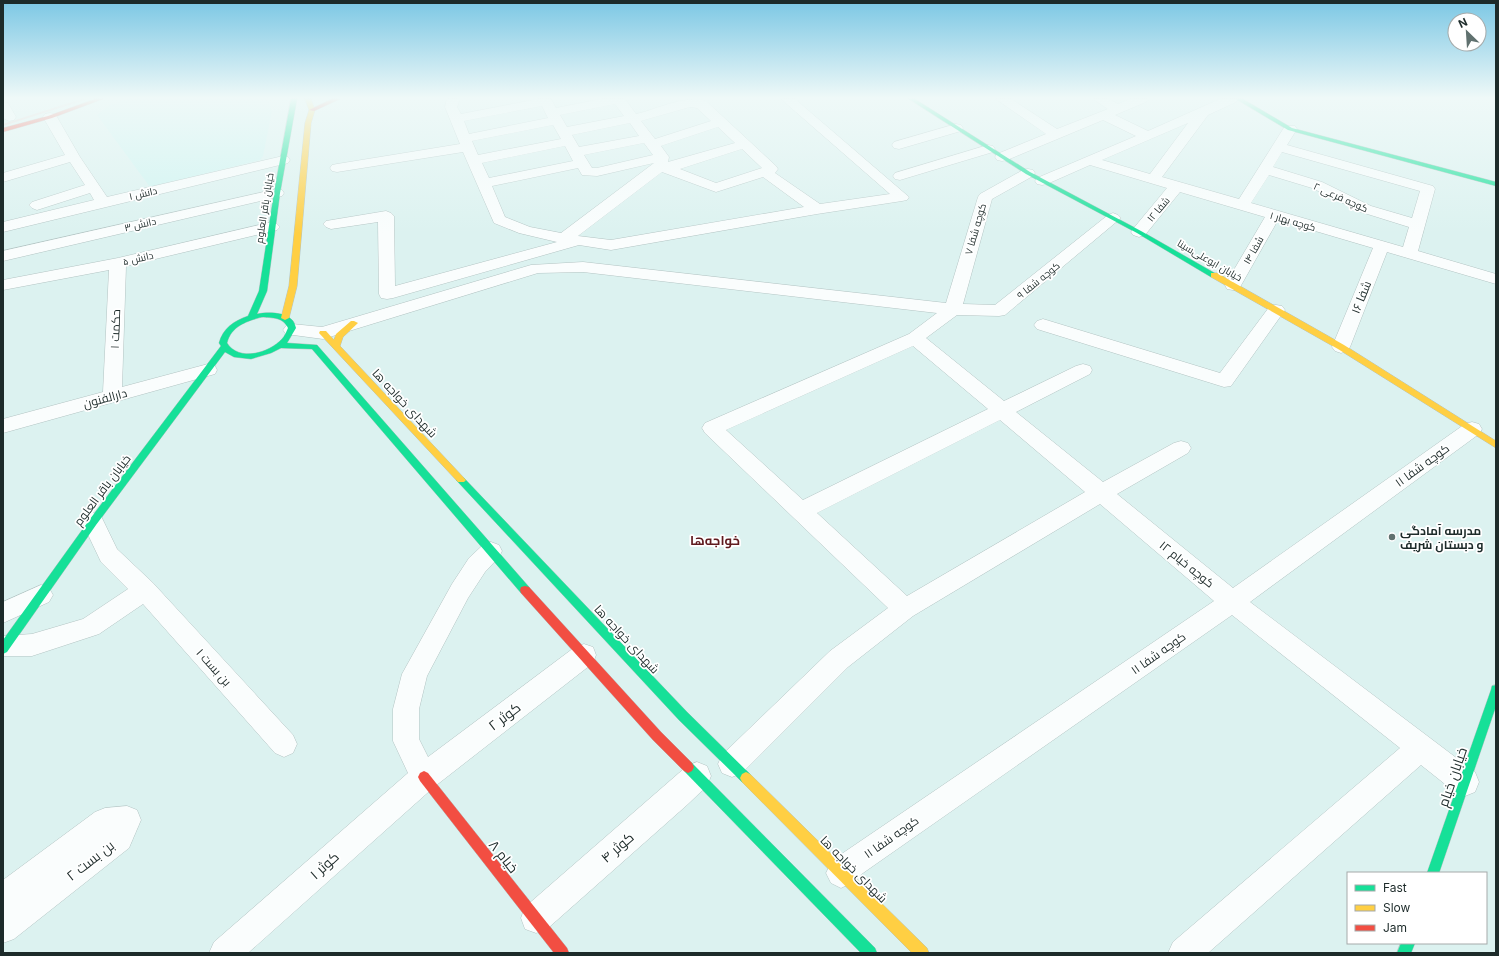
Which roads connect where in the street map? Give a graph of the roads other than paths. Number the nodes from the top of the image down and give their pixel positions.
1 (466, 143) edge
2 (65, 144) edge
3 (286, 144) edge
4 (306, 144) edge
5 (463, 144) edge
6 (571, 144) edge
7 (580, 144) edge
8 (616, 144) edge
9 (651, 144) edge
10 (744, 144) joint
11 (839, 144) edge
12 (904, 144) edge
13 (980, 144) edge
14 (1035, 144) edge
15 (1130, 144) edge
16 (1179, 144) edge
17 (1281, 144) edge
18 (1345, 144) edge
19 (899, 145) dead end
20 (573, 147) junction
21 (1278, 148) junction
22 (988, 149) junction
23 (73, 157) junction
24 (1002, 157) junction
25 (283, 160) junction
26 (473, 160) junction
27 (1090, 161) junction
28 (661, 162) junction
29 (337, 168) dead end
30 (1265, 169) junction
31 (765, 172) junction
32 (1028, 173) junction
33 (900, 176) dead end
34 (3, 178) edge
35 (1153, 179) junction
36 (1042, 181) junction
37 (483, 184) junction
38 (1496, 184) edge
39 (1177, 186) junction
40 (94, 187) junction
41 (277, 193) junction
42 (103, 202) junction
43 (1242, 206) junction
44 (817, 209) junction
45 (1273, 215) junction
46 (3, 217) edge
47 (1113, 218) junction
48 (331, 224) dead end
49 (1418, 224) junction
50 (3, 227) edge
51 (272, 227) junction
52 (1139, 232) junction
53 (572, 239) junction
54 (1382, 246) junction
55 (1409, 254) junction
56 (3, 256) edge
57 (118, 263) junction
58 (1496, 279) edge
59 (3, 285) edge
60 (1233, 285) junction
61 (952, 309) junction
62 (1276, 310) junction
63 (251, 318) junction
64 (354, 323) junction
65 (288, 324) junction
66 (1043, 325) dead end
67 (323, 332) junction
68 (915, 338) junction
69 (280, 345) junction
70 (336, 347) junction
71 (1341, 347) junction
72 (224, 348) junction
73 (208, 370) junction
74 (1083, 370) dead end
75 (112, 396) junction
76 (1001, 411) junction
77 (3, 426) edge
78 (1472, 429) junction
79 (1496, 433) edge
80 (1495, 444) edge
81 (1181, 448) dead end
82 (1101, 493) junction
83 (801, 511) junction
84 (93, 522) junction
85 (491, 551) junction
86 (145, 590) junction
87 (41, 595) junction
88 (1232, 602) junction
89 (905, 609) junction
90 (3, 613) edge
91 (4, 647) edge
92 (584, 654) junction
93 (1496, 690) edge
94 (284, 744) dead end
95 (1421, 748) junction
96 (732, 764) junction
97 (697, 776) junction
98 (424, 777) junction
99 (1465, 782) junction
100 (1433, 872) edge
101 (841, 873) junction
102 (3, 899) edge
103 (536, 918) junction
104 (3, 928) edge
105 (856, 949) edge
106 (225, 953) edge
107 (562, 953) edge
108 (922, 953) edge
109 (1184, 953) edge

1 - 26 street
2 - 23 street
3 - 25 street, خیابان باقر العلوم
4 - 65 street
5 - 29 street
6 - 20 street
7 - 20 street
8 - 20 street
9 - 28 street
10 - 28 street
10 - 31 street
11 - 44 street
12 - 19 street
13 - 22 street, خیابان ابوعلی‌سینا
14 - 24 street
15 - 27 street
16 - 35 street
17 - 21 street
18 - 38 street
20 - 26 street
20 - 28 street
20 - 37 street
21 - 30 street
21 - 49 street
22 - 24 street, خیابان ابوعلی‌سینا
22 - 33 street
23 - 34 street
23 - 40 street
24 - 32 street, خیابان ابوعلی‌سینا
25 - 41 street, خیابان باقر العلوم
25 - 42 street, دانش ۱
26 - 37 street
27 - 35 street, کوچه بهار ۱
27 - 36 street
28 - 31 street
28 - 53 street
30 - 43 street
30 - 49 street, کوچه فرعی ۲
31 - 44 street
32 - 36 street, خیابان ابوعلی‌سینا
32 - 61 street, کوچه شفا ۷
35 - 39 street, کوچه بهار ۱
36 - 47 street, خیابان ابوعلی‌سینا
37 - 53 street
39 - 43 street, کوچه بهار ۱
39 - 52 street, شفا ۱۲
40 - 42 street
40 - 46 street
41 - 51 street, خیابان باقر العلوم
41 - 56 street, دانش ۳
42 - 50 street, دانش ۱
43 - 45 street, کوچه بهار ۱
44 - 53 street
45 - 54 street, کوچه بهار ۱
45 - 60 street, شفا ۱۴
47 - 52 street, خیابان ابوعلی‌سینا
47 - 61 street, کوچه شفا ۹
48 - 53 street
49 - 55 street
51 - 57 street, دانش ۵
51 - 63 street, خیابان باقر العلوم
52 - 60 street, خیابان ابوعلی‌سینا
54 - 55 street, کوچه بهار ۱
54 - 71 street, شفا ۱۶
55 - 58 street, کوچه بهار ۱
57 - 59 street, دانش ۵
57 - 75 street, حکمت ۱
60 - 62 street, خیابان ابوعلی‌سینا
61 - 64 street, کوچه شفا ۹
61 - 68 street
62 - 66 street
62 - 71 street, خیابان ابوعلی‌سینا
63 - 65 street, خیابان باقر العلوم
63 - 72 street, خیابان باقر العلوم
64 - 67 street, کوچه شفا ۹
64 - 70 street
65 - 67 street, کوچه شفا ۹
65 - 69 street
67 - 70 street, شهدای خواجه ها
68 - 76 street, کوچه خیام ۱۲
68 - 83 street
69 - 72 street
69 - 85 street
70 - 96 street, شهدای خواجه ها
71 - 78 street, خیابان ابوعلی‌سینا
72 - 73 street, خیابان باقر العلوم
73 - 75 street, دارالفنون
73 - 84 street, خیابان باقر العلوم
74 - 76 street
75 - 77 street, دارالفنون
76 - 82 street, کوچه خیام ۱۲
76 - 83 street
78 - 80 street, خیابان ابوعلی‌سینا
78 - 88 street, کوچه شفا ۱۱
79 - 80 street
81 - 82 street
82 - 88 street, کوچه خیام ۱۲
82 - 89 street
83 - 89 street
84 - 86 street, بن بست ۱
84 - 87 street, خیابان باقر العلوم
85 - 92 street
85 - 98 street
86 - 91 street
86 - 94 street, بن بست ۱
87 - 90 street
87 - 91 street, خیابان باقر العلوم
88 - 95 street, کوچه خیام ۱۲
88 - 101 street, کوچه شفا ۱۱
89 - 96 street
92 - 97 street
92 - 98 street, کوثر ۲
93 - 99 street, خیابان خیام
95 - 99 street, کوچه خیام ۱۲
95 - 109 street
96 - 101 street, شهدای خواجه ها
97 - 103 street, کوثر ۴
97 - 105 street
98 - 103 street, خیام ۸
98 - 106 street, کوثر ۱
99 - 100 street, خیابان خیام
101 - 108 street, شهدای خواجه ها
102 - 104 street, بن بست ۲
103 - 107 street, خیام ۸

